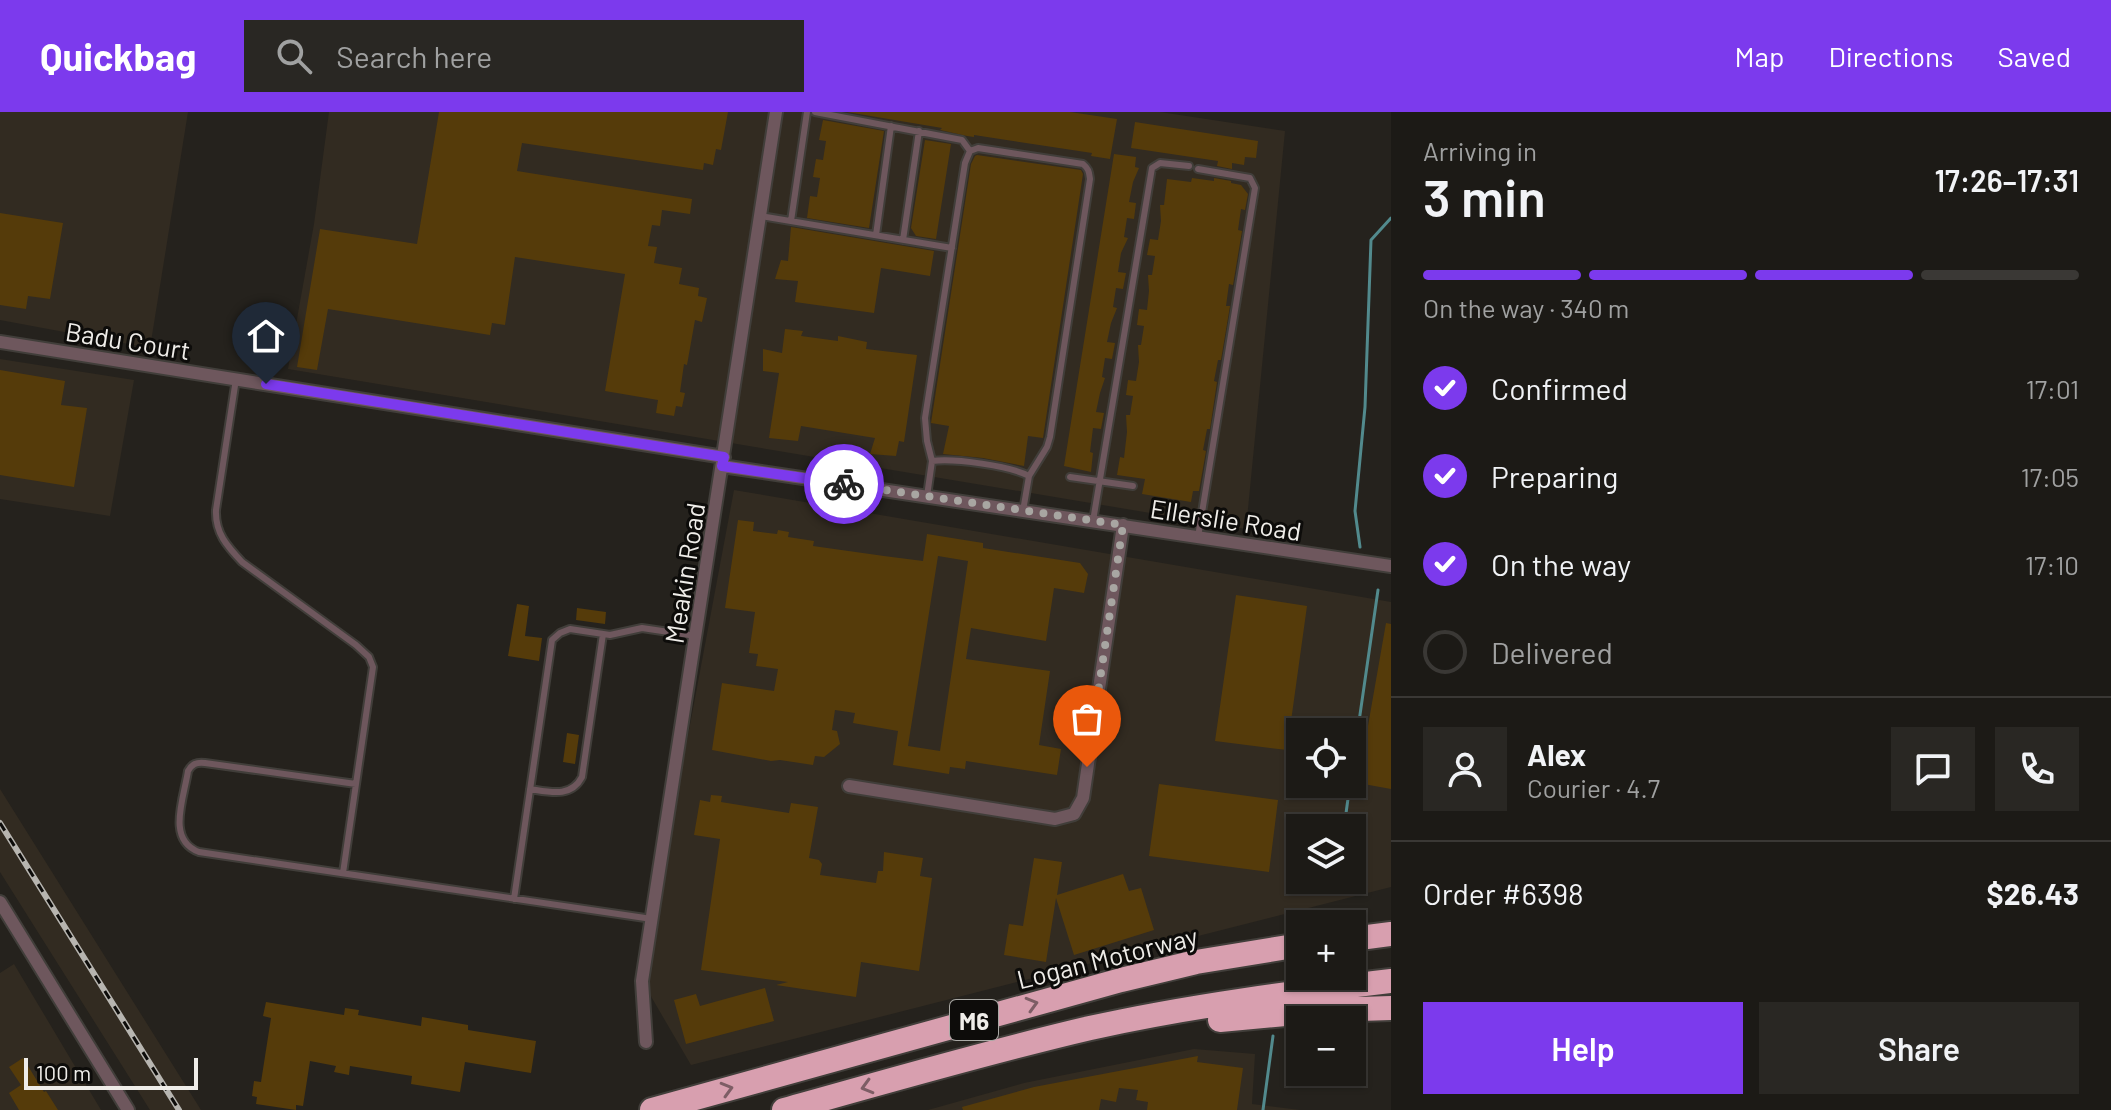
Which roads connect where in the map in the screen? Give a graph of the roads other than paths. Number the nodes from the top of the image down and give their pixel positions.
1 (776, 112) edge
2 (807, 112) edge
3 (815, 112) edge
4 (891, 126) junction
5 (919, 131) junction
6 (970, 151) junction
7 (1189, 166) dead end
8 (1198, 169) dead end
9 (761, 216) junction
10 (791, 221) junction
11 (876, 235) junction
12 (903, 240) junction
13 (952, 248) junction
14 (0, 342) edge
15 (236, 379) junction
16 (723, 461) junction
17 (932, 461) junction
18 (1029, 476) junction
19 (1070, 477) dead end
20 (1099, 481) junction
21 (1133, 486) dead end
22 (927, 496) junction
23 (1023, 511) junction
24 (1093, 521) junction
25 (1123, 525) junction
26 (1198, 537) junction
27 (1391, 566) edge
28 (603, 634) junction
29 (696, 636) junction
30 (356, 784) junction
31 (849, 786) dead end
32 (530, 789) junction
33 (343, 873) junction
34 (514, 899) junction
35 (0, 902) edge
36 (652, 919) junction
37 (1391, 934) edge
38 (1366, 937) edge
39 (1286, 947) edge
40 (1391, 981) edge
41 (1391, 1008) edge
42 (646, 1042) dead end
43 (942, 1066) junction
44 (128, 1110) edge
45 (652, 1110) edge
46 (784, 1110) edge

1 - 9 street, Meakin Road
2 - 10 lane
3 - 4 lane
4 - 5 lane
4 - 11 lane
5 - 6 lane
5 - 12 lane
6 - 13 lane
6 - 18 lane
7 - 20 lane
8 - 26 lane
9 - 10 lane
9 - 16 street, Meakin Road
10 - 11 lane
11 - 12 lane
12 - 13 lane
13 - 17 lane
14 - 15 street, Badu Court
15 - 16 street, Badu Court
15 - 30 lane
16 - 22 street, Ellerslie Road
16 - 29 street, Meakin Road
17 - 18 lane
17 - 22 lane
18 - 23 lane
19 - 20 lane
20 - 21 lane
20 - 24 lane
22 - 23 street, Ellerslie Road
23 - 24 street, Ellerslie Road
24 - 25 street, Ellerslie Road
25 - 26 street, Ellerslie Road
25 - 31 street
26 - 27 street, Ellerslie Road
28 - 29 lane
28 - 32 lane
28 - 32 lane
29 - 36 street, Meakin Road
30 - 33 lane
30 - 33 lane
32 - 34 lane
33 - 34 lane
34 - 36 lane
35 - 44 street
36 - 42 street, Meakin Road
37 - 38 highway
45 -> 39 highway, Logan Motorway / M6
40 - 43 highway, M6
41 - 43 highway
43 -> 46 highway, M6

